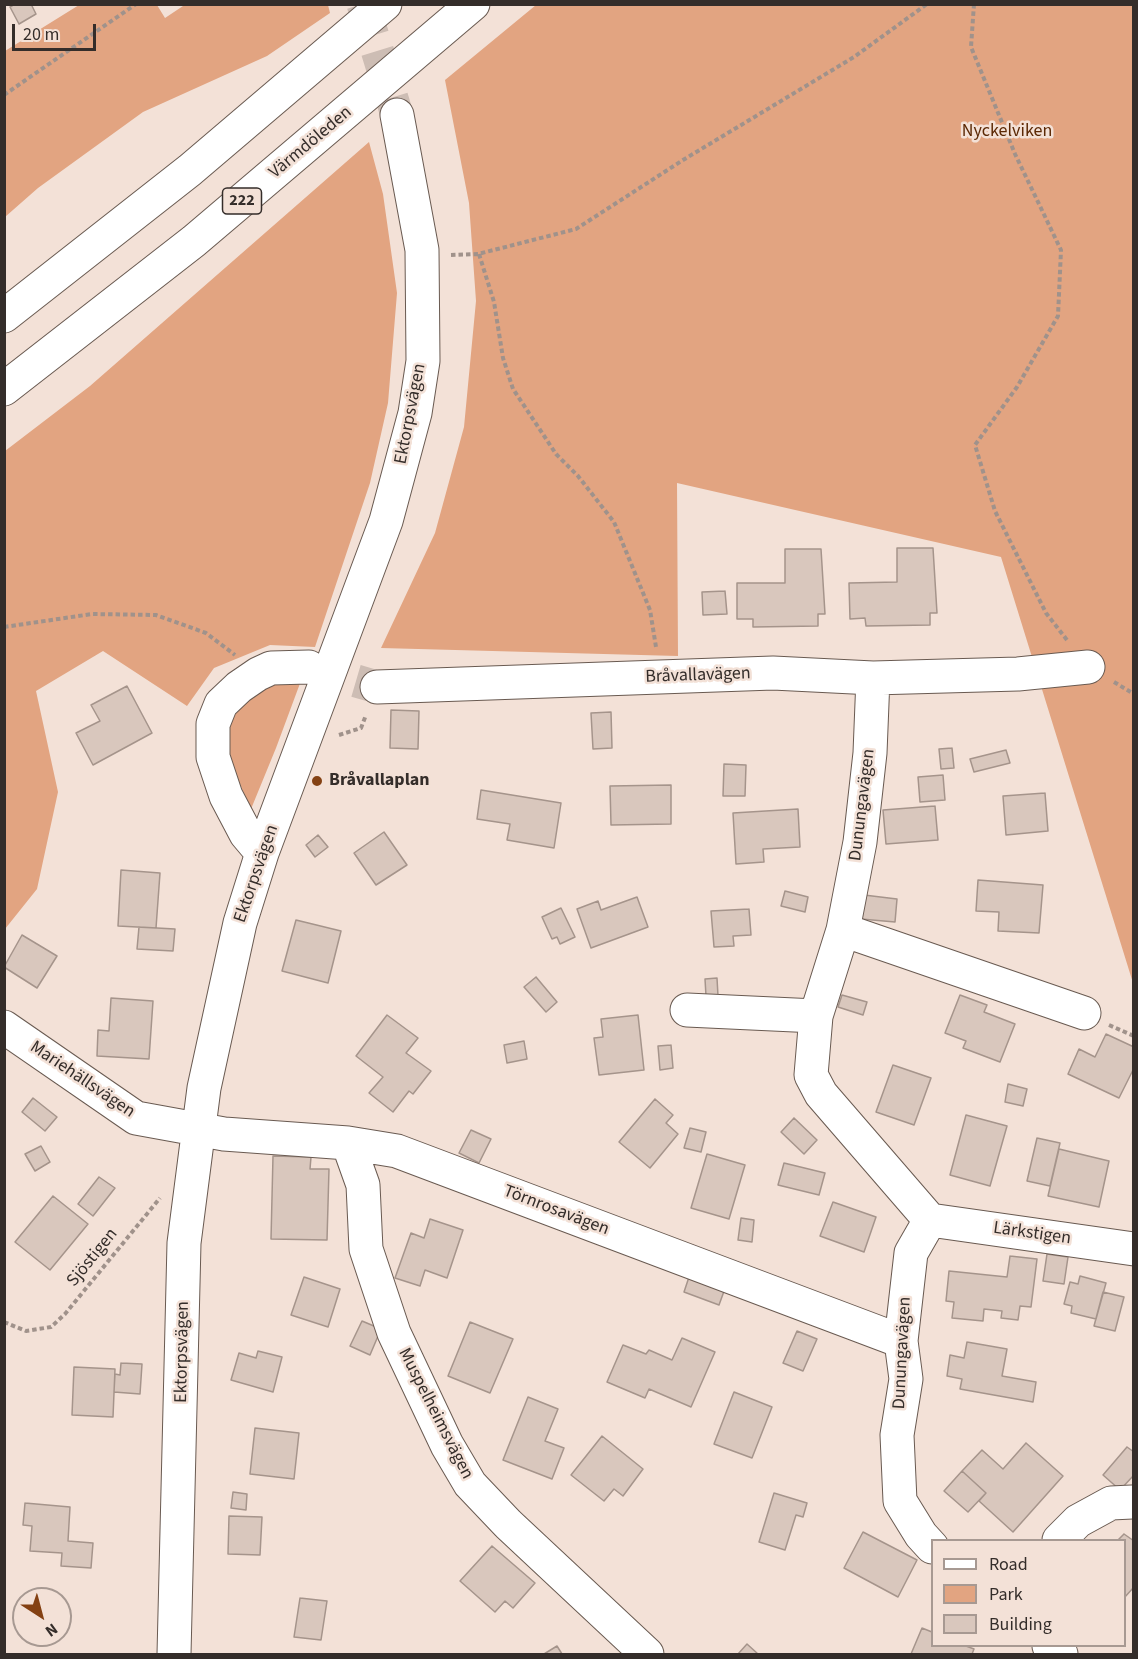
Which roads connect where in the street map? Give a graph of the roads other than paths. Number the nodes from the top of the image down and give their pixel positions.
1 (385, 4) edge
2 (472, 4) edge
3 (397, 115) tunnel mouth
4 (4, 316) edge
5 (4, 389) edge
6 (309, 667) tunnel mouth
7 (1088, 667) dead end
8 (873, 678) junction
9 (377, 687) tunnel mouth
10 (262, 853) junction
11 (843, 930) junction
12 (687, 1010) dead end
13 (1084, 1013) dead end
14 (816, 1016) junction
15 (4, 1027) edge
16 (199, 1130) junction
17 (348, 1143) junction
18 (930, 1220) junction
19 (1134, 1249) edge
20 (901, 1341) junction
21 (1132, 1502) edge
22 (1060, 1539) edge
23 (931, 1545) edge
24 (174, 1654) edge
25 (646, 1654) edge

1 - 4 main road
2 - 5 main road, Värmdöleden / 222
3 - 10 main road, Ektorpsvägen
6 - 10 main road
7 - 8 main road, Bråvallavägen
8 - 9 main road, Bråvallavägen
8 - 11 main road, Dunungavägen
10 - 16 main road, Ektorpsvägen
11 - 13 main road
11 - 14 main road, Dunungavägen
12 - 14 main road
14 - 18 main road, Dunungavägen
15 - 16 main road, Mariehällsvägen
16 - 17 main road, Törnrosavägen
16 - 24 main road, Ektorpsvägen
17 - 20 main road, Törnrosavägen
17 - 25 main road, Muspelheimsvägen
18 - 19 main road, Lärkstigen
18 - 20 main road, Dunungavägen
20 - 23 main road, Dunungavägen
21 - 22 main road

